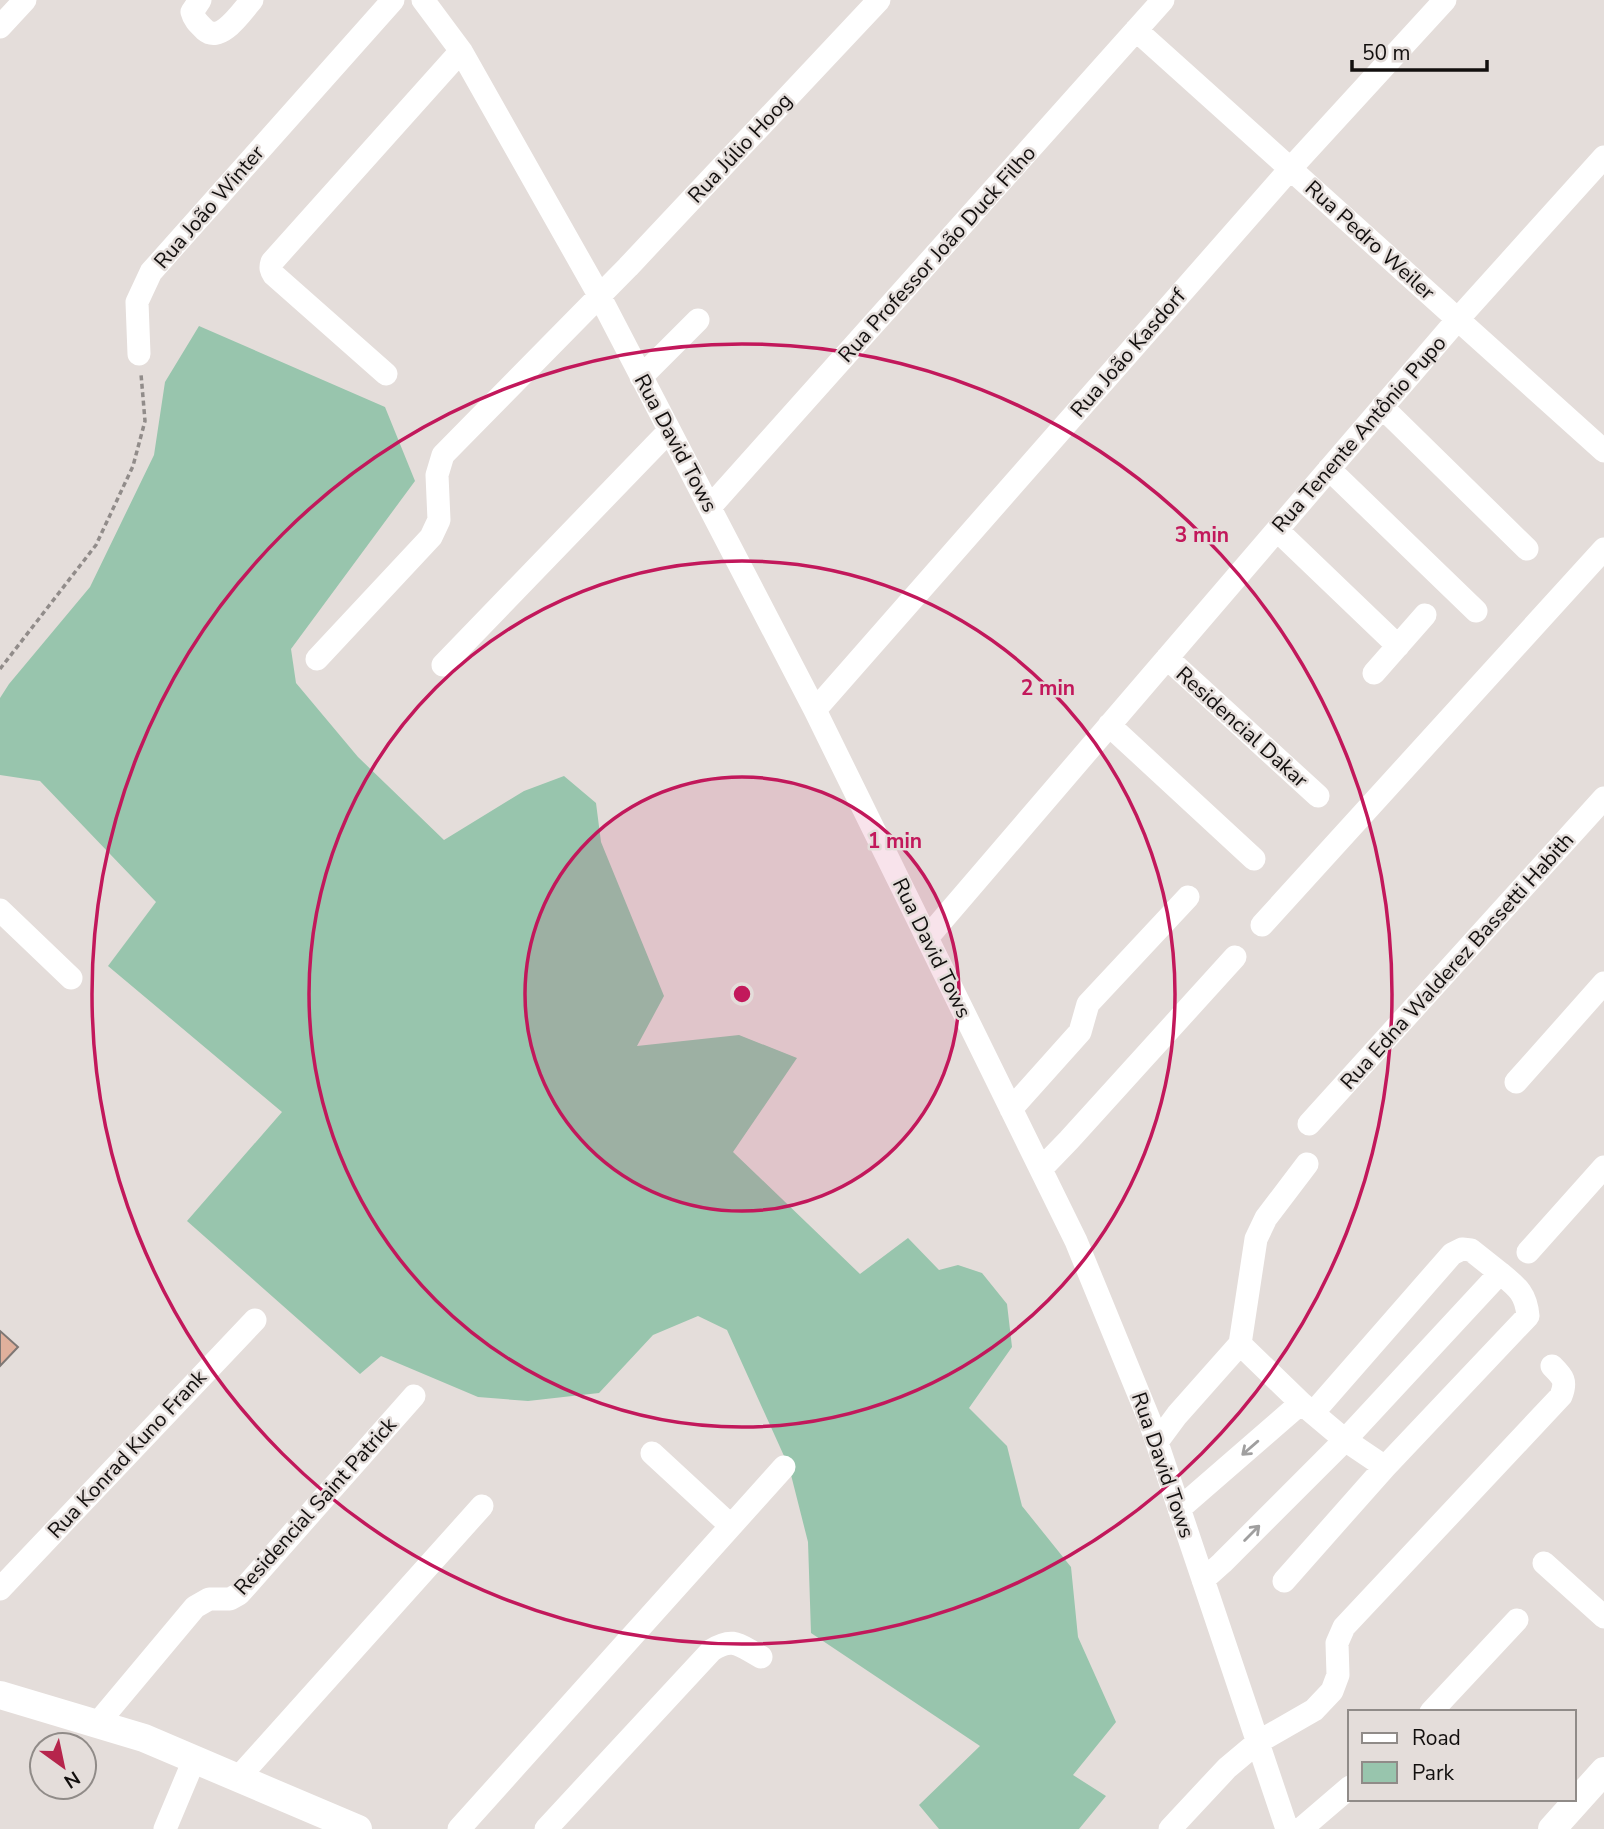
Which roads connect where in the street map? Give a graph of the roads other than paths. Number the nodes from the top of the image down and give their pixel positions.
1 (25, 0) edge
2 (200, 0) edge
3 (252, 0) edge
4 (393, 0) edge
5 (423, 0) edge
6 (879, 0) edge
7 (1163, 0) edge
8 (1446, 0) edge
9 (0, 27) edge
10 (1136, 30) junction
11 (461, 51) junction
12 (1604, 157) edge
13 (1290, 169) junction
14 (599, 295) junction
15 (1458, 319) junction
16 (698, 320) dead end
17 (139, 354) road end
18 (386, 374) dead end
19 (641, 377) junction
20 (1382, 407) junction
21 (669, 431) junction
22 (1604, 451) edge
23 (1329, 469) junction
24 (710, 507) junction
25 (1277, 530) junction
26 (1527, 549) dead end
27 (1604, 550) edge
28 (1476, 611) dead end
29 (1424, 615) dead end
30 (1398, 646) junction
31 (1167, 658) junction
32 (317, 659) dead end
33 (443, 665) dead end
34 (1374, 673) dead end
35 (815, 710) junction
36 (1110, 725) junction
37 (1318, 796) dead end
38 (1604, 798) edge
39 (1254, 859) dead end
40 (1188, 897) dead end
41 (0, 910) edge
42 (1262, 925) dead end
43 (927, 938) junction
44 (1235, 957) dead end
45 (71, 978) dead end
46 (1604, 983) edge
47 (1516, 1082) dead end
48 (1011, 1109) junction
49 (1309, 1124) dead end
50 (1307, 1164) dead end
51 (1604, 1167) edge
52 (1041, 1169) junction
53 (1528, 1252) dead end
54 (1500, 1273) junction
55 (255, 1320) dead end
56 (1240, 1344) junction
57 (1552, 1366) dead end
58 (414, 1396) dead end
59 (1307, 1408) junction
60 (1345, 1440) junction
61 (1157, 1442) junction
62 (652, 1453) dead end
63 (784, 1467) dead end
64 (1385, 1467) junction
65 (482, 1506) dead end
66 (1179, 1509) junction
67 (731, 1526) junction
68 (1544, 1563) dead end
69 (1203, 1580) junction
70 (1284, 1581) dead end
71 (0, 1589) edge
72 (1604, 1617) edge
73 (1517, 1620) dead end
74 (761, 1657) dead end
75 (0, 1695) edge
76 (1433, 1710) edge
77 (97, 1724) junction
78 (1258, 1742) junction
79 (194, 1760) junction
80 (1604, 1771) edge
81 (238, 1778) junction
82 (1348, 1789) edge
83 (165, 1829) edge
84 (358, 1829) edge
85 (459, 1829) edge
86 (546, 1829) edge
87 (1170, 1829) edge
88 (1287, 1829) edge
89 (1301, 1829) edge
90 (1552, 1829) edge

1 - 9 street
2 - 3 street
4 - 17 street, Rua João Winter
5 - 11 street, Rua David Tows
6 - 14 street, Rua Júlio Hoog
7 - 10 street, Rua Professor João Duck Filho
8 - 13 street, Rua João Kasdorf
10 - 13 street, Rua Pedro Weiler
10 - 24 street, Rua Professor João Duck Filho
11 - 14 street, Rua David Tows
11 - 18 street
12 - 15 street, Rua Tenente Antônio Pupo
13 - 15 street, Rua Pedro Weiler
13 - 35 street, Rua João Kasdorf
14 - 19 street, Rua David Tows
14 - 32 street, Rua Júlio Hoog
15 - 20 street, Rua Tenente Antônio Pupo
15 - 22 street, Rua Pedro Weiler
16 - 19 street
19 - 21 street, Rua David Tows
20 - 23 street, Rua Tenente Antônio Pupo
20 - 26 street
21 - 24 street, Rua David Tows
21 - 33 street
23 - 25 street, Rua Tenente Antônio Pupo
23 - 28 street
24 - 35 street, Rua David Tows
25 - 30 street
25 - 31 street, Rua Tenente Antônio Pupo
27 - 42 street
29 - 30 street
30 - 34 street
31 - 36 street, Rua Tenente Antônio Pupo
31 - 37 street, Residencial Dakar
35 - 43 street, Rua David Tows
36 - 39 street
36 - 43 street, Rua Tenente Antônio Pupo
38 - 49 street, Rua Edna Walderez Bassetti Habith
40 - 48 street
41 - 45 street
43 - 48 street, Rua David Tows
44 - 52 street
46 - 47 street
48 - 52 street, Rua David Tows
50 - 56 street
51 - 53 street
52 - 61 street, Rua David Tows
54 - 59 street
54 - 60 street
54 - 64 street
55 - 71 street, Rua Konrad Kuno Frank
56 - 59 street
56 - 61 street
57 - 78 street
58 - 77 street, Residencial Saint Patrick
59 - 60 street
59 -> 66 street
60 - 64 street
69 -> 60 street
61 - 66 street, Rua David Tows
62 - 67 street
63 - 67 street
64 - 70 street
65 - 81 street
66 - 69 street, Rua David Tows
67 - 85 street
68 - 72 street
69 - 78 street, Rua David Tows
73 - 76 street
74 - 86 street
75 - 77 main road
77 - 79 main road
78 - 87 street
78 - 88 street, Rua David Tows
79 - 81 main road
79 - 83 street
80 - 90 main road
81 - 84 main road
82 - 89 street

